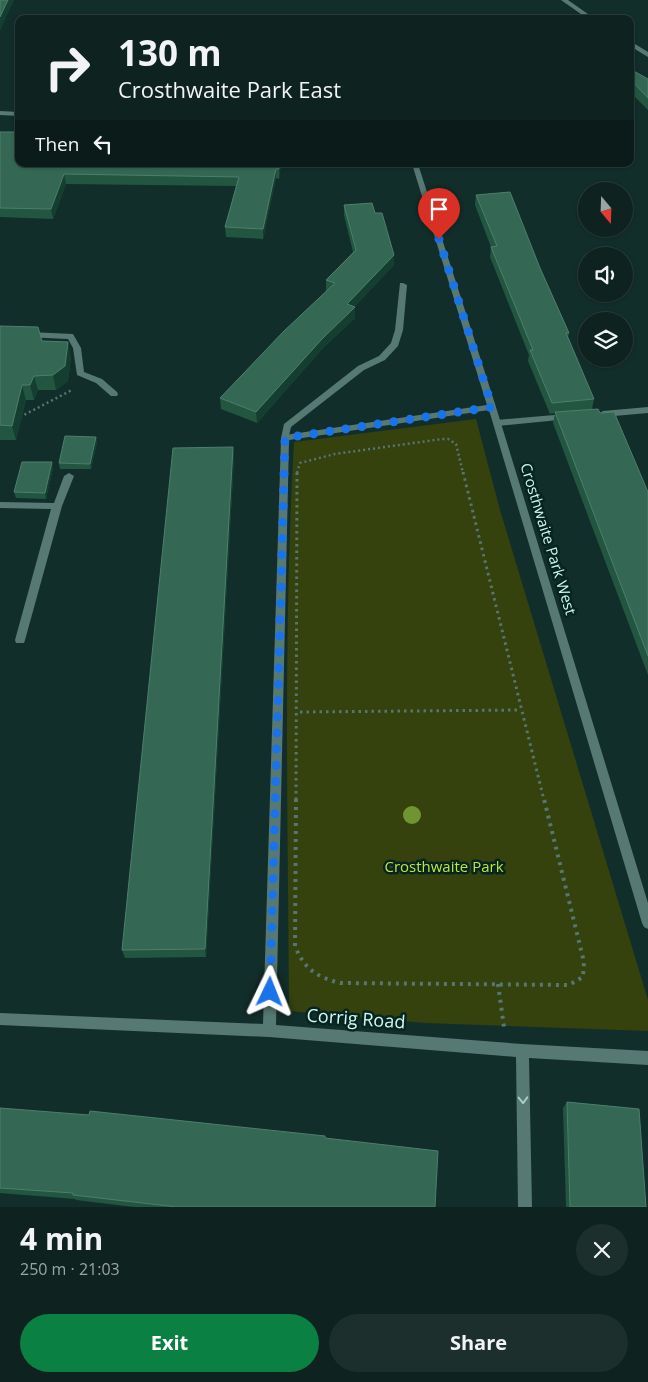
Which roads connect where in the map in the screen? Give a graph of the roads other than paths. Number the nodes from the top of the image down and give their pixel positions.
1 (564, 0) edge
2 (586, 15) edge
3 (634, 46) edge
4 (648, 55) edge
5 (0, 113) edge
6 (15, 114) edge
7 (416, 167) edge
8 (403, 285) dead end
9 (20, 335) edge
10 (114, 394) dead end
11 (492, 407) junction
12 (648, 410) edge
13 (591, 415) edge
14 (572, 416) edge
15 (497, 423) junction
16 (285, 438) junction
17 (69, 476) dead end
18 (0, 505) edge
19 (57, 506) junction
20 (20, 640) dead end
21 (648, 923) edge
22 (0, 1019) edge
23 (269, 1031) junction
24 (515, 1050) junction
25 (648, 1058) edge
26 (525, 1207) edge

1 - 2 street
3 - 4 street
5 - 6 street
7 - 11 street, Crosthwaite Park West
8 - 16 street
9 - 10 street
11 - 15 street, Crosthwaite Park West
11 - 16 street
12 - 13 street
14 - 15 street
15 - 21 street, Crosthwaite Park West
16 - 23 street
17 - 19 street
18 - 19 street
19 - 20 street
22 - 23 street, Corrig Road
23 - 24 street, Corrig Road
24 - 25 street, Corrig Road
24 -> 26 street

